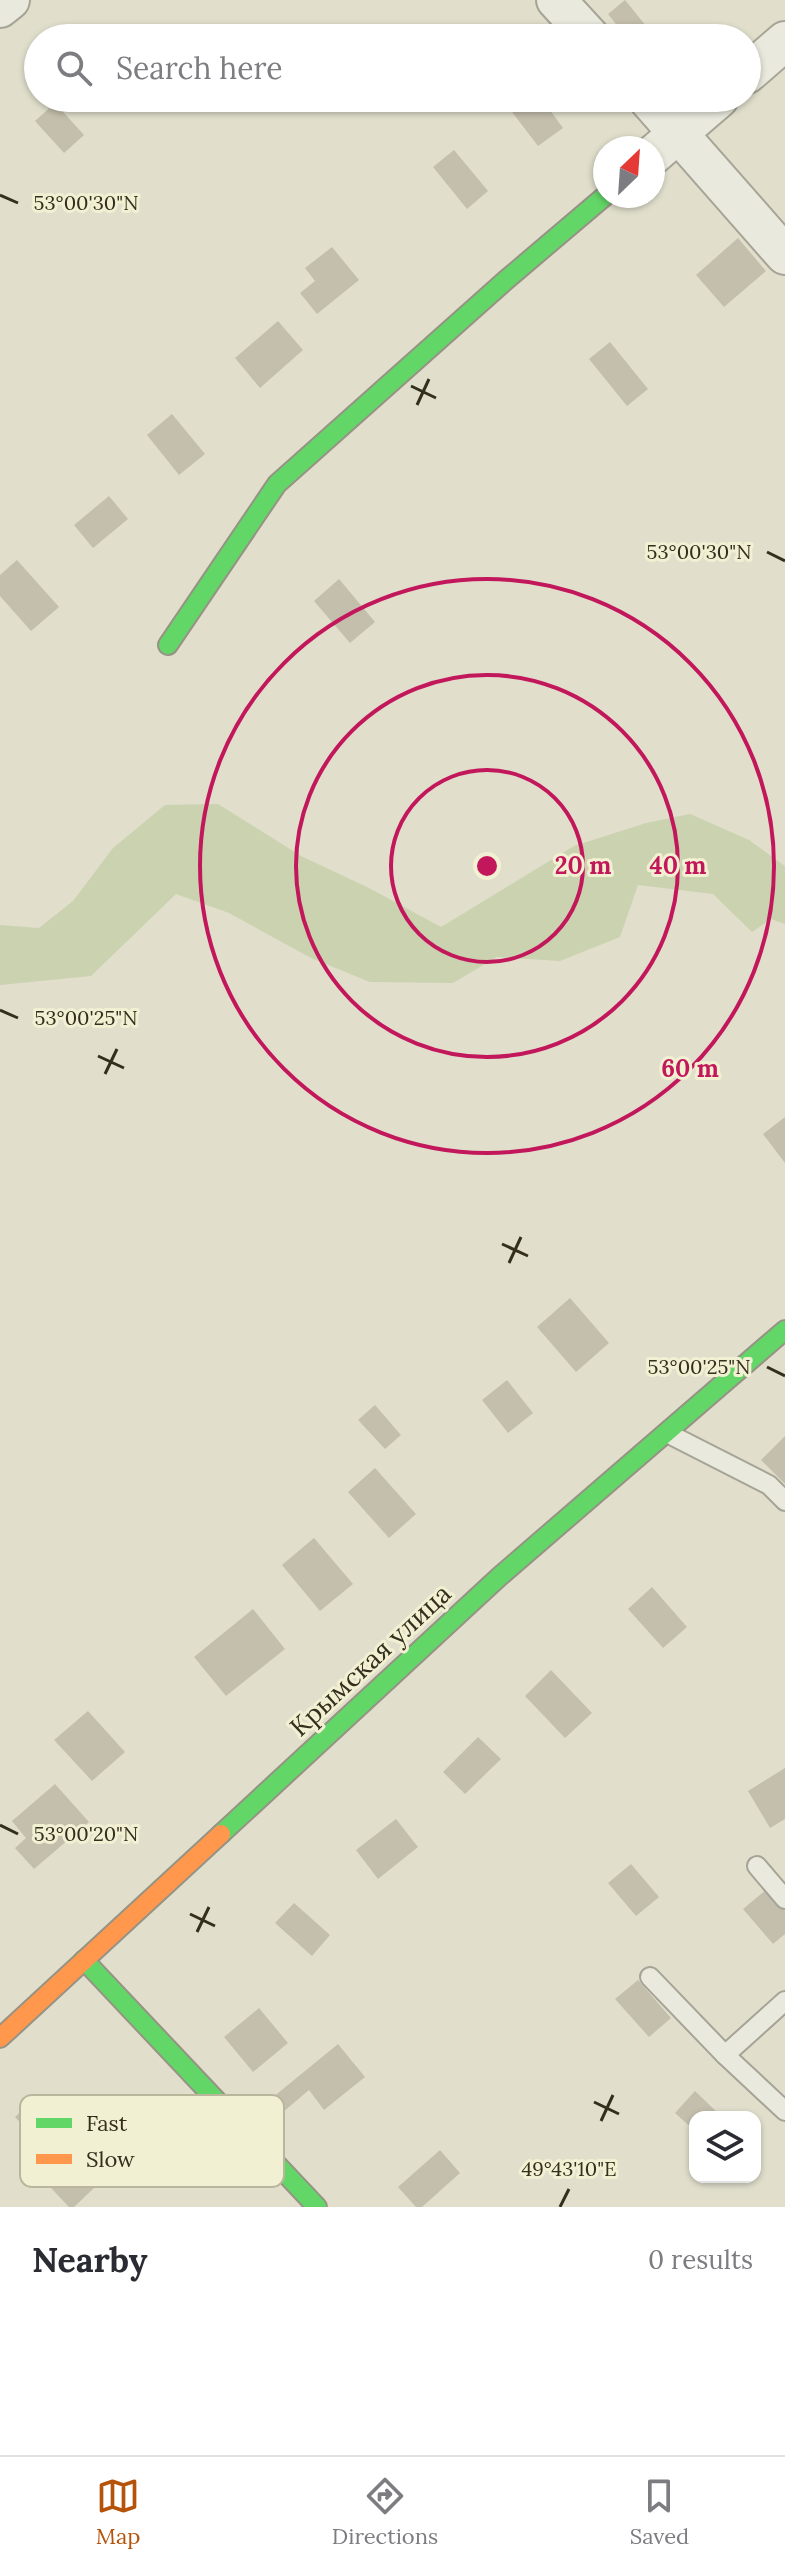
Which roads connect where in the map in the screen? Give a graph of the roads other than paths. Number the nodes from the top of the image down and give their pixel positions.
1 (10, 0) edge
2 (556, 0) edge
3 (0, 8) edge
4 (578, 24) edge
5 (785, 41) edge
6 (761, 62) edge
7 (653, 112) edge
8 (703, 112) edge
9 (666, 144) edge
10 (593, 206) edge
11 (785, 255) edge
12 (168, 645) dead end
13 (785, 1330) edge
14 (667, 1432) junction
15 (785, 1501) edge
16 (757, 1866) dead end
17 (785, 1899) edge
18 (84, 1960) junction
19 (650, 1977) dead end
20 (785, 2001) edge
21 (0, 2038) edge
22 (725, 2055) junction
23 (211, 2095) edge
24 (785, 2111) edge
25 (284, 2172) edge
26 (317, 2207) edge

1 - 3 street
2 - 4 street
5 - 6 street
7 - 9 street
8 - 9 street
9 - 11 street
10 - 12 street
13 - 14 street, Крымская улица
14 - 15 lane
14 - 18 street, Крымская улица
16 - 17 lane
18 - 21 street, Крымская улица
18 - 23 street
19 - 22 lane
20 - 22 lane
22 - 24 lane
25 - 26 street

